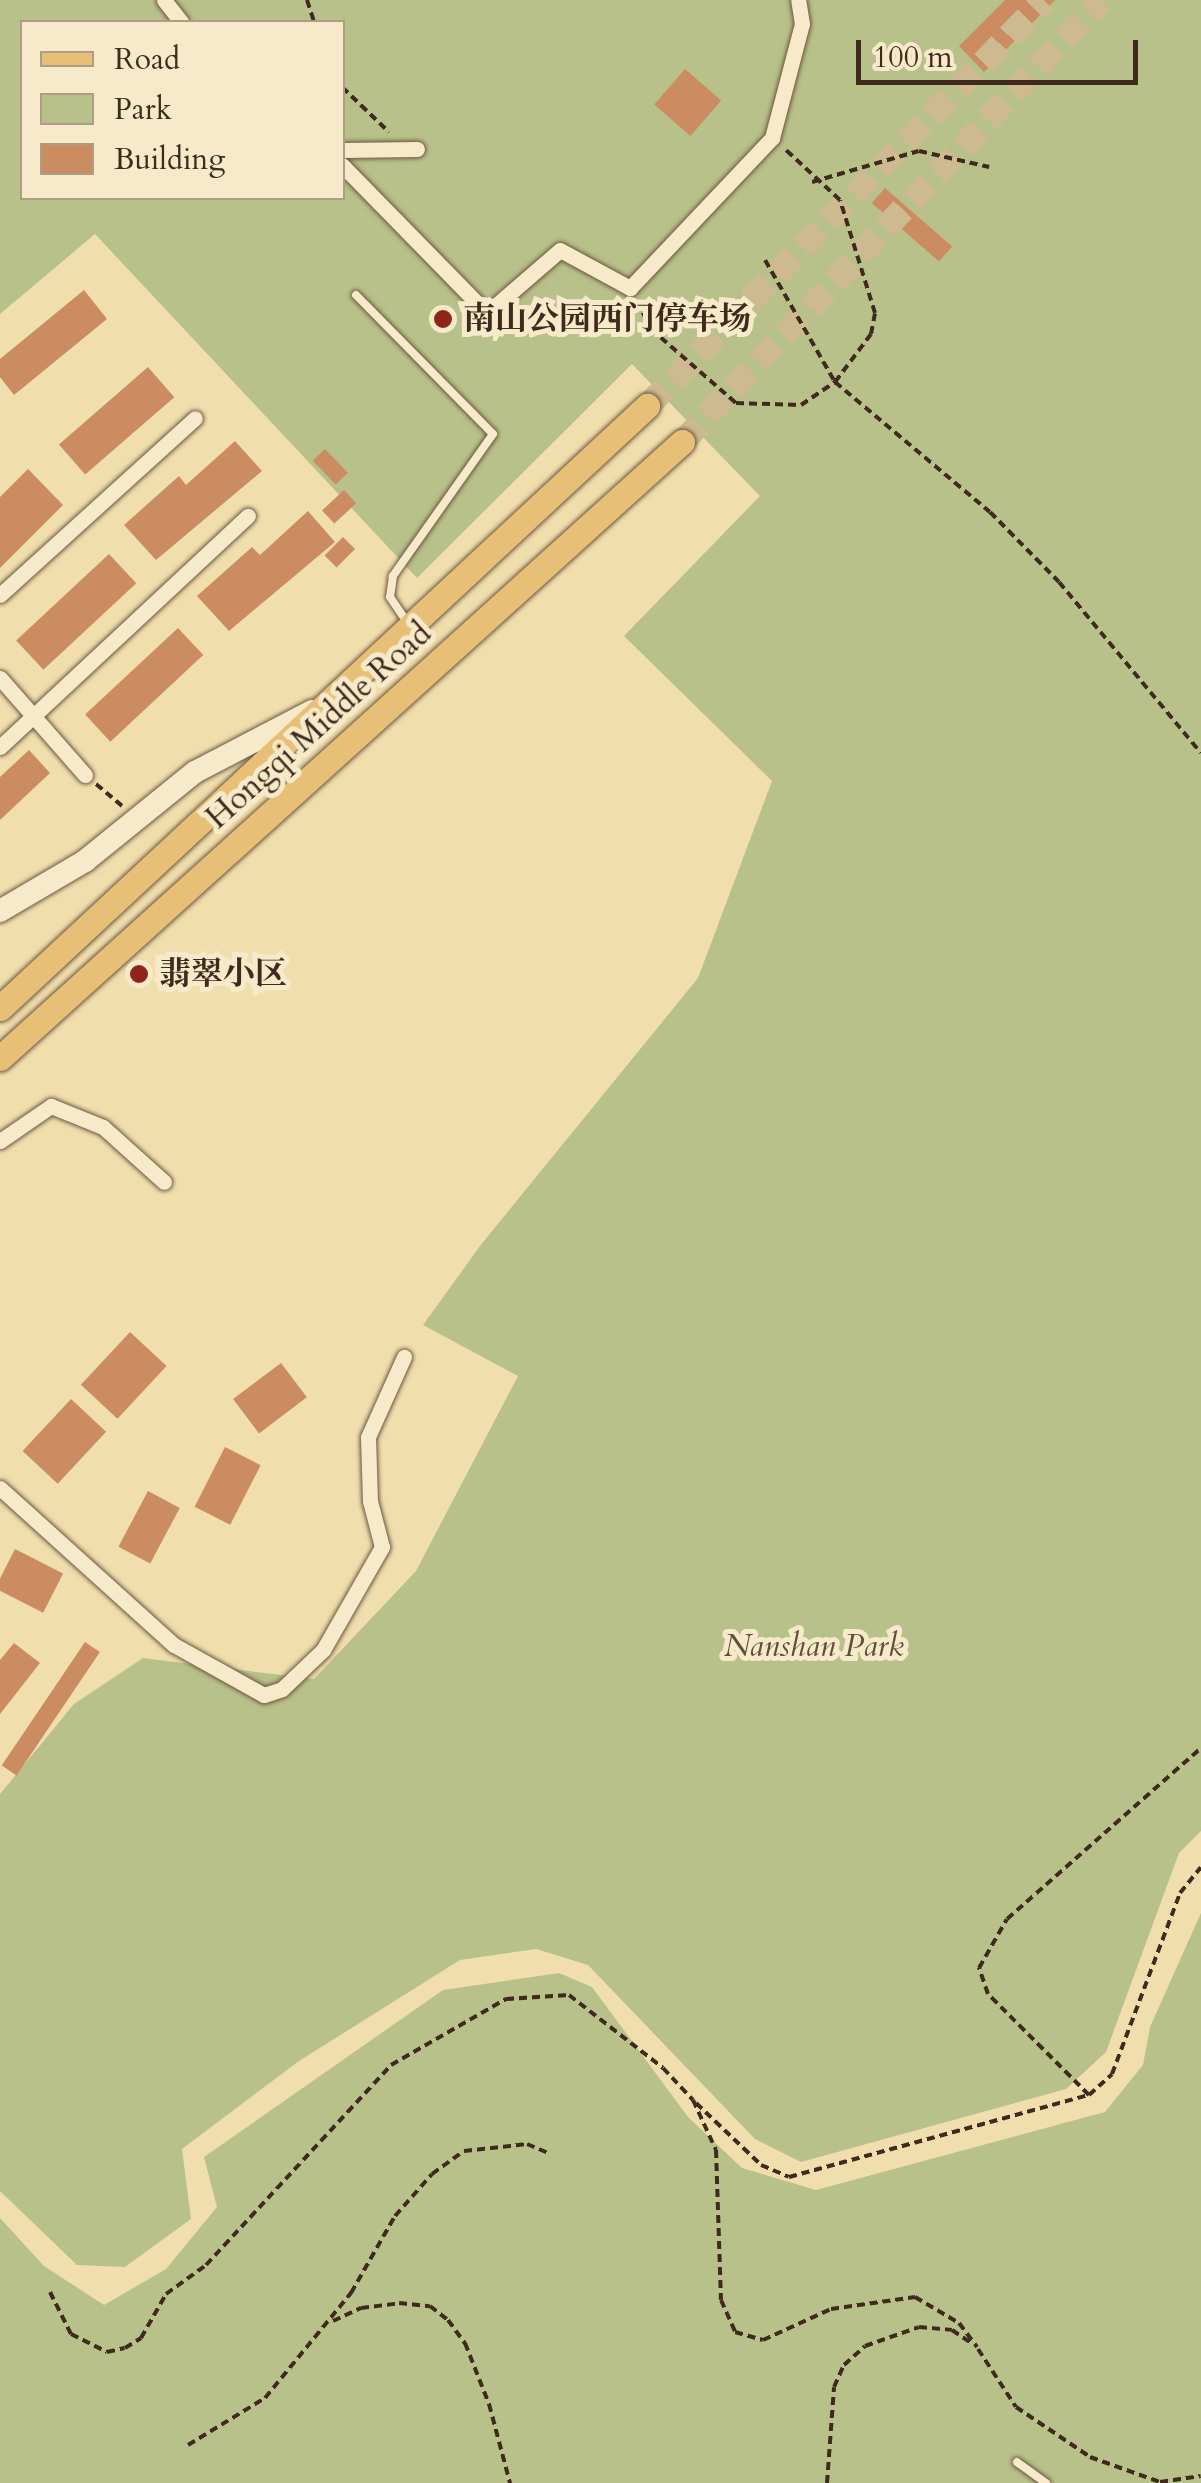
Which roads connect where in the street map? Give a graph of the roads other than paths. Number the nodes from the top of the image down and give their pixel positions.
1 (798, 0) edge
2 (417, 149) road end
3 (345, 150) edge
4 (345, 168) edge
5 (356, 295) dead end
6 (648, 406) tunnel mouth
7 (195, 418) dead end
8 (682, 442) tunnel mouth
9 (248, 516) dead end
10 (0, 595) edge
11 (414, 627) junction
12 (0, 678) edge
13 (332, 700) junction
14 (34, 716) junction
15 (0, 747) edge
16 (91, 780) road end
17 (0, 911) edge
18 (0, 1008) edge
19 (0, 1058) edge
20 (0, 1142) edge
21 (164, 1182) dead end
22 (404, 1357) dead end
23 (0, 1488) edge
24 (1017, 2462) dead end
25 (1046, 2483) edge

1 - 4 street
2 - 3 street
5 - 11 lane
6 - 11 main road, Hongqi Middle Road
7 - 10 street
8 - 19 main road, Hongqi Middle Road
9 - 14 street
11 - 13 main road, Hongqi Middle Road
12 - 14 street
13 - 17 main road
13 - 18 main road, Hongqi Middle Road
14 - 15 street
14 - 16 street
20 - 21 street
22 - 23 street
24 - 25 lane

